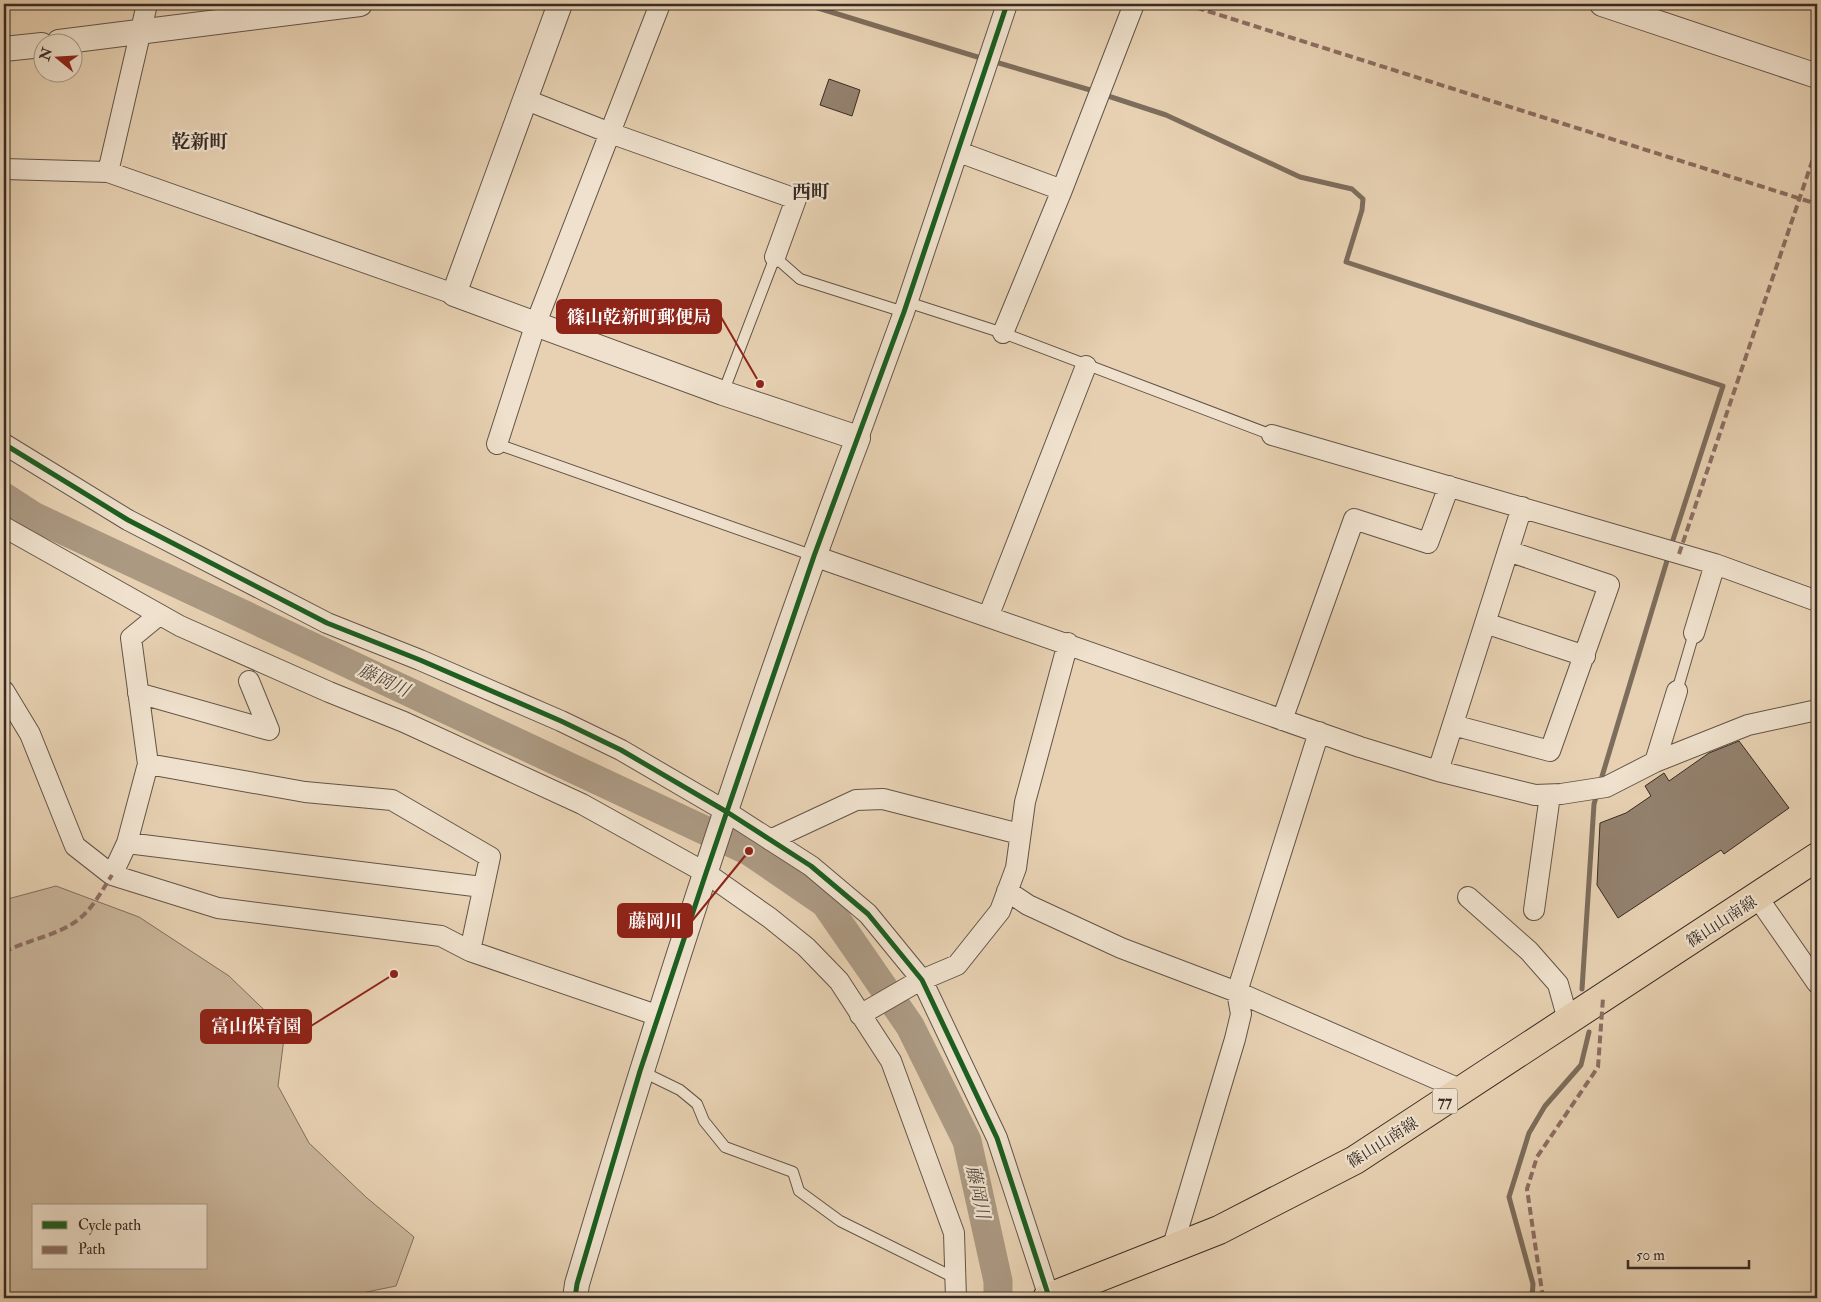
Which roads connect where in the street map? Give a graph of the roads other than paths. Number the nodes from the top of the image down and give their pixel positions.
1 (147, 4) edge
2 (360, 4) edge
3 (560, 4) edge
4 (660, 4) edge
5 (1007, 4) edge
6 (1134, 4) edge
7 (1602, 4) edge
8 (141, 32) junction
9 (82, 39) edge
10 (32, 45) edge
11 (4, 49) edge
12 (1817, 76) edge
13 (524, 99) junction
14 (610, 133) junction
15 (959, 152) junction
16 (4, 169) edge
17 (108, 172) junction
18 (1062, 190) junction
19 (775, 257) junction
20 (454, 294) junction
21 (906, 307) junction
22 (536, 323) junction
23 (1002, 333) junction
24 (1086, 366) junction
25 (723, 393) junction
26 (1272, 435) joint
27 (858, 438) junction
28 (4, 444) edge
29 (497, 444) joint
30 (1449, 486) junction
31 (1522, 507) junction
32 (4, 527) edge
33 (1508, 551) junction
34 (814, 556) junction
35 (1715, 564) junction
36 (1817, 601) edge
37 (159, 615) junction
38 (988, 617) junction
39 (1485, 623) junction
40 (1694, 633) joint
41 (1068, 643) junction
42 (1585, 656) junction
43 (249, 681) dead end
44 (1677, 691) joint
45 (4, 692) edge
46 (138, 693) junction
47 (1817, 710) edge
48 (1282, 720) junction
49 (1453, 725) junction
50 (1319, 732) junction
51 (1655, 762) junction
52 (148, 764) junction
53 (1438, 771) junction
54 (1550, 795) junction
55 (726, 816) junction
56 (1020, 834) junction
57 (770, 840) junction
58 (127, 843) junction
59 (1817, 857) edge
60 (708, 868) junction
61 (112, 875) junction
62 (482, 887) junction
63 (1007, 892) junction
64 (1468, 897) dead end
65 (1758, 898) junction
66 (1534, 910) dead end
67 (470, 951) junction
68 (919, 981) junction
69 (1817, 983) edge
70 (1237, 992) junction
71 (864, 1013) junction
72 (659, 1016) junction
73 (1568, 1020) junction
74 (640, 1071) junction
75 (1462, 1090) junction
76 (1172, 1249) junction
77 (955, 1278) junction
78 (575, 1298) edge
79 (956, 1298) edge
80 (1048, 1298) edge

1 - 8 street
2 - 8 street
3 - 13 street
4 - 14 street
5 - 15 street
6 - 18 street
7 - 12 street
8 - 9 street
8 - 17 street
10 - 11 street
13 - 14 street
13 - 20 street
14 - 19 street
14 - 22 street
15 - 18 street
15 - 21 street
16 - 17 street
17 - 20 street
18 - 23 street
19 - 21 lane
19 - 25 lane
20 - 22 street
21 - 23 lane
21 - 27 street
22 - 25 street
22 - 29 street
23 - 24 lane
24 - 26 lane
24 - 38 street
25 - 27 street
26 - 30 street
27 - 34 street
28 - 55 street
29 - 34 lane
30 - 31 street
30 - 48 street
31 - 33 street
31 - 35 street
32 - 37 street
33 - 39 street
33 - 42 street
34 - 38 street
34 - 55 street
35 - 36 street
35 - 40 street
37 - 46 street
37 - 60 street
38 - 41 street
39 - 42 street
39 - 49 street
40 - 44 lane
41 - 48 street
41 - 56 street
42 - 49 street
43 - 46 street
44 - 51 street
45 - 61 street
46 - 52 street
47 - 51 street
48 - 50 street
49 - 53 street
50 - 53 street
50 - 70 street
51 - 54 street
52 - 58 street
52 - 62 street
53 - 54 street
54 - 66 street
55 - 57 street
55 - 60 street
56 - 57 street
56 - 63 street
57 - 68 street
58 - 61 street
58 - 62 street
59 - 65 main road, 篠山山南線 / 77
60 - 71 street
60 - 72 street
61 - 67 street
62 - 67 street
63 - 68 street
63 - 70 street
64 - 73 street
65 - 69 street
65 - 73 main road, 篠山山南線 / 77
67 - 72 street
68 - 71 street
68 - 80 street
70 - 75 street
70 - 76 street
71 - 77 street
72 - 74 street
73 - 75 main road, 篠山山南線 / 77
74 - 77 lane
74 - 78 street
75 - 76 main road, 篠山山南線 / 77
76 - 80 main road, 篠山山南線 / 77
77 - 79 street

